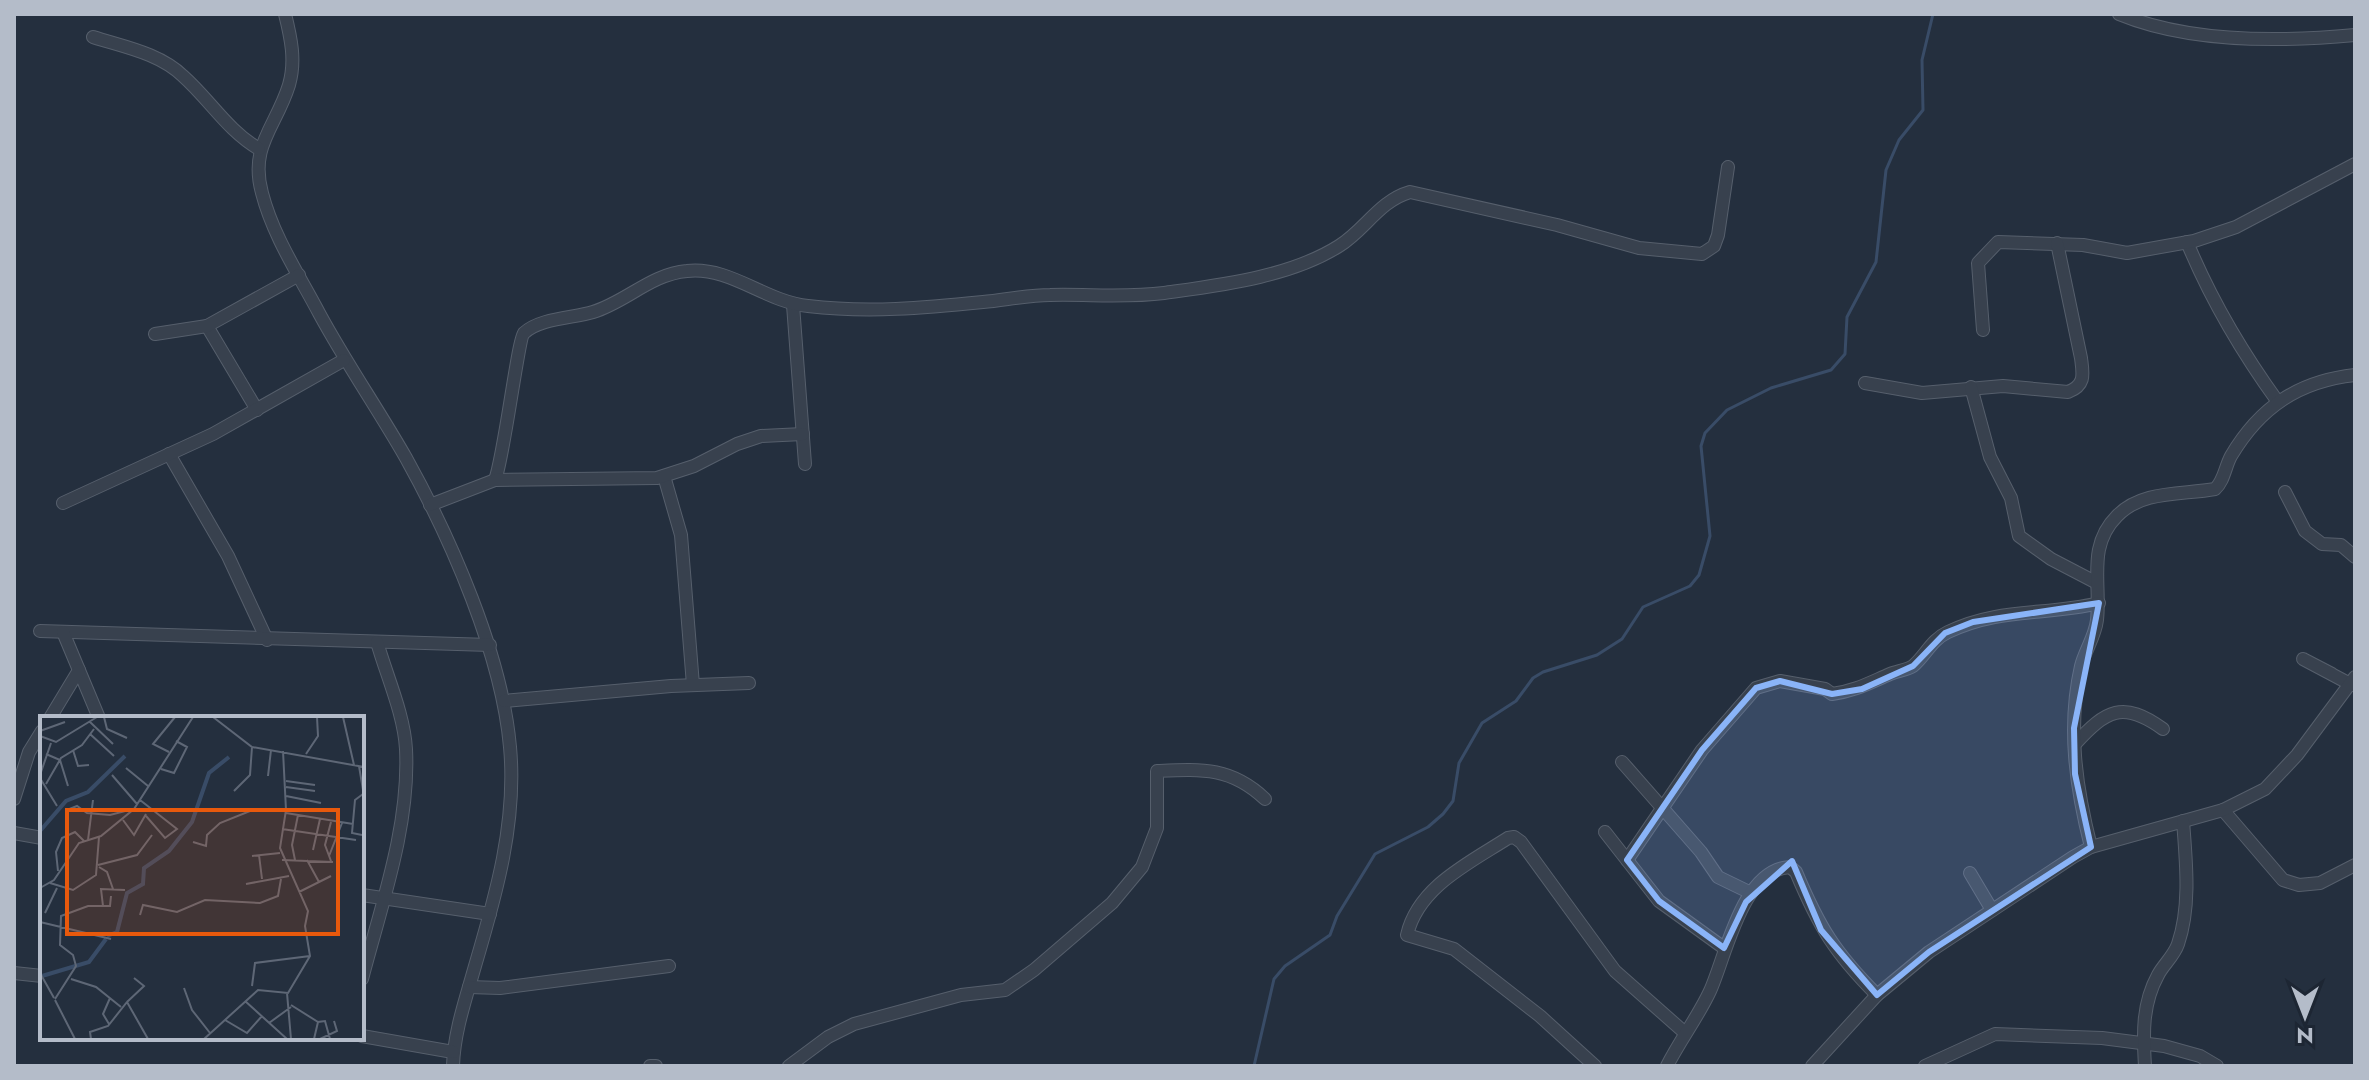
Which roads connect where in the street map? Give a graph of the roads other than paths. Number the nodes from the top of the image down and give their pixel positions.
1 (285, 14) edge
2 (2119, 14) edge
3 (2355, 35) edge
4 (93, 37) dead end
5 (259, 149) junction
6 (2355, 164) edge
7 (1728, 167) dead end
8 (2187, 242) junction
9 (2057, 243) junction
10 (299, 275) junction
11 (793, 305) junction
12 (207, 326) junction
13 (1983, 330) dead end
14 (155, 334) dead end
15 (344, 360) junction
16 (2355, 375) edge
17 (1865, 383) dead end
18 (1971, 387) junction
19 (2278, 402) junction
20 (257, 410) junction
21 (803, 434) junction
22 (169, 454) junction
23 (805, 464) dead end
24 (664, 476) junction
25 (495, 480) junction
26 (2285, 492) dead end
27 (63, 503) dead end
28 (430, 505) junction
29 (2355, 557) edge
30 (2097, 583) junction
31 (2099, 603) junction
32 (40, 631) dead end
33 (63, 632) junction
34 (267, 640) junction
35 (377, 642) junction
36 (490, 645) junction
37 (79, 670) junction
38 (2332, 674) dead end
39 (2354, 681) edge
40 (749, 683) dead end
41 (693, 685) junction
42 (504, 701) junction
43 (51, 716) edge
44 (98, 716) edge
45 (2163, 729) dead end
46 (40, 734) edge
47 (2075, 744) junction
48 (1622, 762) dead end
49 (14, 799) edge
50 (1265, 799) dead end
51 (1663, 808) junction
52 (2223, 810) junction
53 (2183, 821) junction
54 (1605, 832) dead end
55 (14, 833) edge
56 (40, 838) edge
57 (2091, 847) junction
58 (1627, 860) junction
59 (2355, 865) edge
60 (1970, 873) dead end
61 (1751, 893) junction
62 (364, 895) edge
63 (383, 899) junction
64 (1992, 910) junction
65 (490, 914) junction
66 (1724, 948) junction
67 (669, 966) dead end
68 (364, 971) edge
69 (14, 973) edge
70 (40, 976) edge
71 (469, 987) junction
72 (1877, 995) junction
73 (1684, 1032) junction
74 (364, 1037) edge
75 (2144, 1043) junction
76 (453, 1059) edge
77 (789, 1066) edge
78 (1595, 1066) edge
79 (1667, 1066) edge
80 (1812, 1066) edge
81 (1925, 1066) edge
82 (2145, 1066) edge
83 (2217, 1066) edge

1 - 5 street
2 - 3 street
4 - 5 street
5 - 10 street
6 - 8 street
7 - 11 street
8 - 9 street
8 - 19 street
9 - 13 street
9 - 18 street
10 - 12 street
10 - 15 street
11 - 21 street
11 - 25 street
12 - 14 street
12 - 20 street
15 - 20 street
15 - 28 street
16 - 19 street
17 - 18 street
18 - 30 street
19 - 30 street
20 - 22 street
21 - 23 street
21 - 24 street
22 - 27 street
22 - 34 street
24 - 25 street
24 - 41 street
25 - 28 street
26 - 29 street
28 - 36 street
30 - 31 street
31 - 47 street
31 - 51 street
32 - 33 street
33 - 34 street
33 - 37 street
34 - 35 street
35 - 36 street
35 - 63 street
36 - 42 street
37 - 43 street
37 - 44 street
38 - 39 street
39 - 52 street
40 - 41 street
41 - 42 street
42 - 65 street
45 - 47 street
46 - 49 street
47 - 57 street
48 - 51 street
50 - 77 street
51 - 58 street
51 - 61 street
52 - 53 street
52 - 59 street
53 - 57 street
53 - 75 street
54 - 58 street
55 - 56 street
57 - 64 street
58 - 66 street
60 - 64 street
61 - 66 street
61 - 72 street
62 - 63 street
63 - 65 street
63 - 68 street
64 - 72 street
65 - 71 street
66 - 73 street
67 - 71 street
69 - 70 street
71 - 76 street
72 - 80 street
73 - 78 street
73 - 79 street
74 - 76 street
75 - 81 street
75 - 82 street
75 - 83 street

